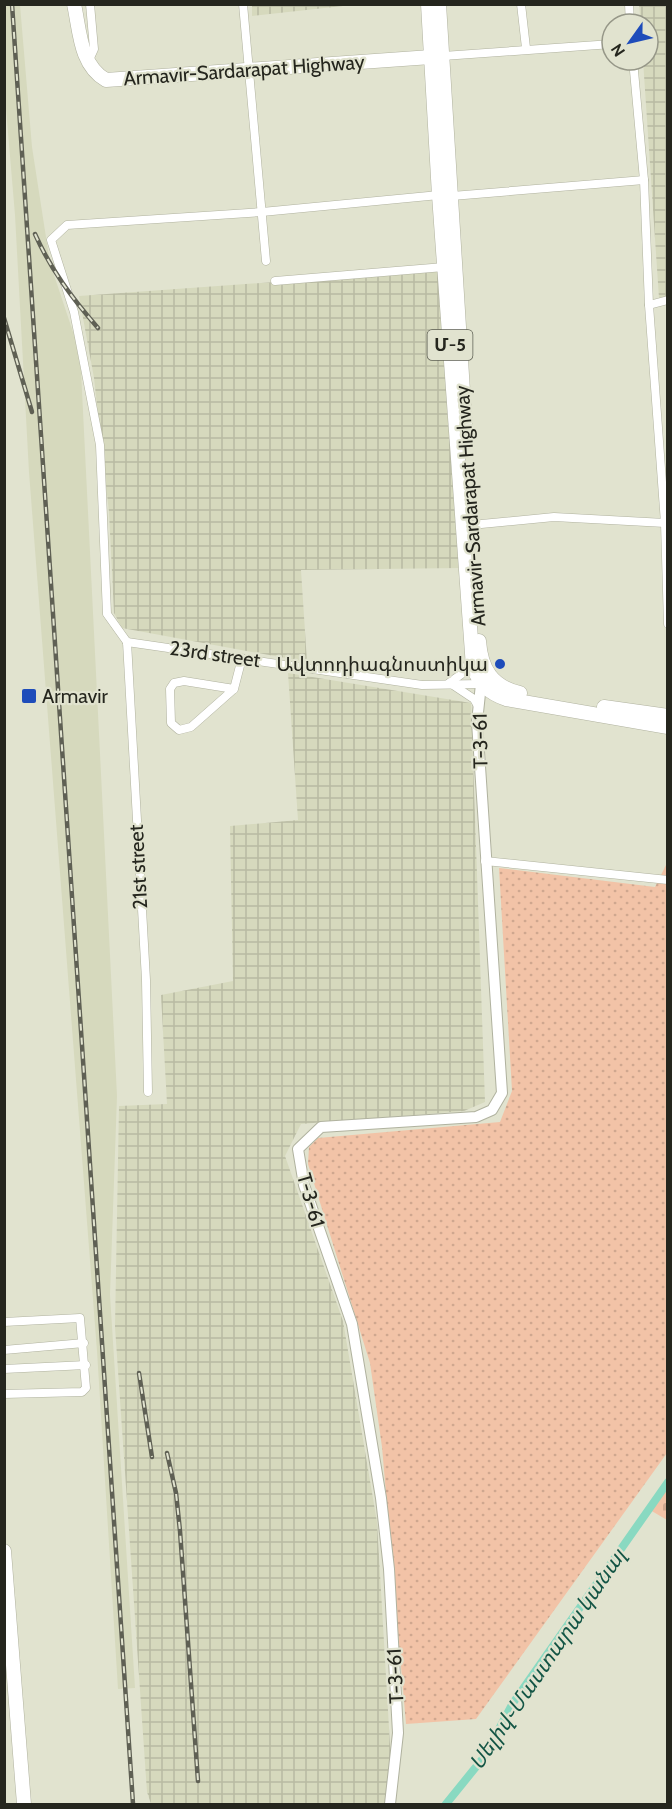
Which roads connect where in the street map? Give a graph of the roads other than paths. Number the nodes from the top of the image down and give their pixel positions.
1 (74, 4) edge
2 (90, 4) edge
3 (243, 4) edge
4 (428, 4) edge
5 (440, 4) edge
6 (522, 4) edge
7 (600, 45) edge
8 (526, 48) junction
9 (437, 57) junction
10 (87, 63) junction
11 (248, 69) junction
12 (634, 72) edge
13 (644, 180) junction
14 (446, 195) junction
15 (262, 213) junction
16 (266, 261) dead end
17 (444, 267) junction
18 (275, 281) dead end
19 (668, 300) edge
20 (649, 304) junction
21 (460, 419) junction
22 (665, 523) junction
23 (471, 525) junction
24 (668, 624) edge
25 (127, 642) junction
26 (471, 656) junction
27 (242, 658) junction
28 (485, 680) junction
29 (449, 683) junction
30 (234, 689) junction
31 (506, 699) junction
32 (479, 708) junction
33 (668, 716) edge
34 (668, 727) edge
35 (485, 861) junction
36 (668, 880) edge
37 (148, 1092) dead end
38 (4, 1322) edge
39 (84, 1343) junction
40 (4, 1350) edge
41 (86, 1365) junction
42 (4, 1370) edge
43 (4, 1394) edge
44 (4, 1551) edge
45 (7, 1608) edge
46 (24, 1804) edge
47 (390, 1804) edge

1 - 10 highway
2 - 10 street
3 - 11 street
4 - 9 highway, Armavir-Sardarapat Highway / Մ-5
5 - 9 highway, Armavir-Sardarapat Highway / Մ-5
6 - 8 street
7 - 8 street
8 - 9 street
9 - 11 highway, Armavir-Sardarapat Highway
9 - 14 highway, Armavir-Sardarapat Highway / Մ-5
10 - 11 highway, Armavir-Sardarapat Highway
11 - 15 street
12 - 13 street
13 - 14 street
13 - 20 street
14 - 15 street
14 - 17 highway, Armavir-Sardarapat Highway / Մ-5
14 - 21 highway, Armavir-Sardarapat Highway / Մ-5
15 - 16 street
15 - 25 street
17 - 18 street
17 - 21 highway, Armavir-Sardarapat Highway / Մ-5
19 - 20 street
20 - 22 street
21 - 23 highway, Armavir-Sardarapat Highway / Մ-5
21 - 26 highway, Armavir-Sardarapat Highway / Մ-5
22 - 23 street
22 - 24 street
23 - 28 highway, Armavir-Sardarapat Highway / Մ-5
25 - 27 street, 23rd street
25 - 37 street, 21st street
26 - 28 highway, Armavir-Sardarapat Highway / Մ-5
26 - 29 street
27 - 29 street, 23rd street
27 - 30 street
28 - 29 street, 23rd street
28 - 31 highway
28 - 32 street, T-3-61
28 - 33 highway
29 - 32 street
30 - 30 street
31 - 32 street
31 - 34 highway
32 - 35 street, T-3-61
35 - 36 street
35 - 47 street, T-3-61
38 - 39 street
39 - 40 street
39 - 41 street
41 - 42 street
41 - 43 street
44 - 45 highway
45 - 46 highway

